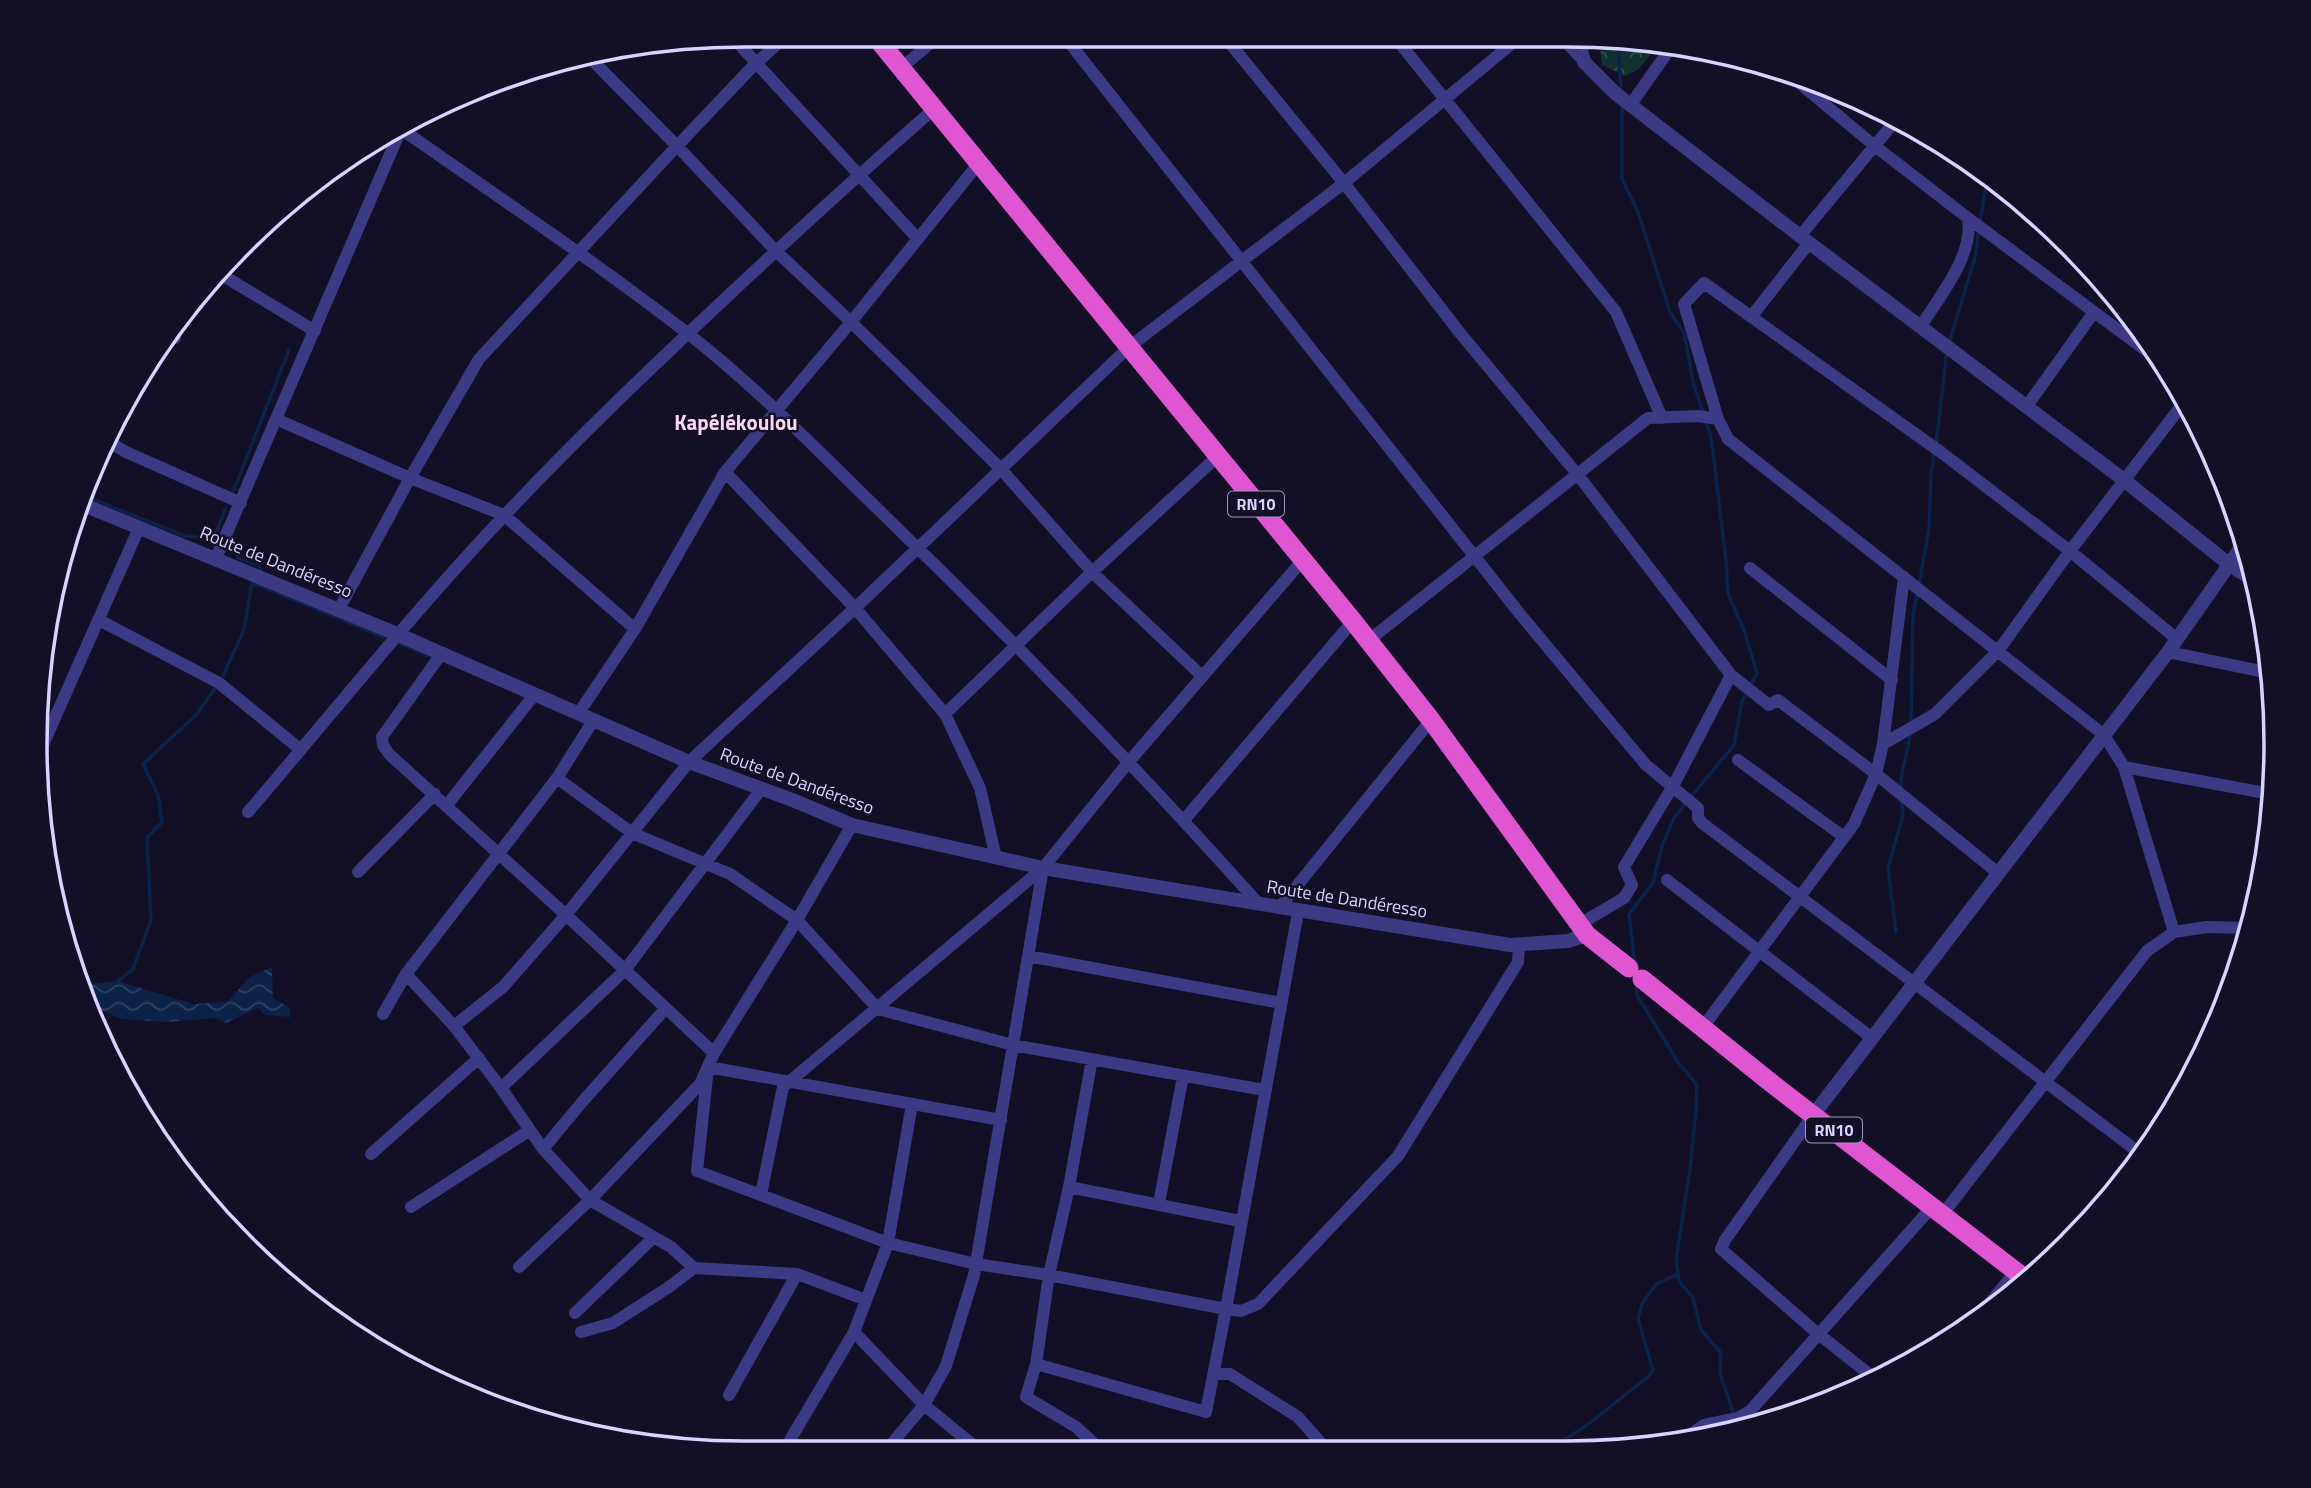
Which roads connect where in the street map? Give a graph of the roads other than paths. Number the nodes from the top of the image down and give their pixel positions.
1 (742, 47) edge
2 (774, 47) edge
3 (883, 47) edge
4 (926, 47) edge
5 (1073, 47) edge
6 (1233, 47) edge
7 (1403, 47) edge
8 (1508, 47) edge
9 (1571, 47) edge
10 (1581, 48) edge
11 (1667, 55) edge
12 (1584, 62) junction
13 (756, 63) junction
14 (596, 64) edge
15 (901, 68) junction
16 (1808, 90) edge
17 (1445, 101) junction
18 (1630, 103) junction
19 (934, 109) junction
20 (1890, 127) edge
21 (408, 134) edge
22 (396, 141) edge
23 (677, 146) junction
24 (1876, 147) junction
25 (979, 163) junction
26 (858, 175) junction
27 (1344, 183) junction
28 (1968, 218) junction
29 (918, 239) junction
30 (1805, 239) junction
31 (776, 251) junction
32 (577, 252) junction
33 (1242, 260) junction
34 (227, 278) edge
35 (2094, 312) junction
36 (1751, 317) junction
37 (851, 322) junction
38 (1921, 326) junction
39 (315, 331) junction
40 (688, 333) junction
41 (2137, 344) edge
42 (1129, 347) junction
43 (2027, 406) junction
44 (776, 410) junction
45 (2178, 410) edge
46 (1662, 418) junction
47 (276, 419) junction
48 (1715, 419) junction
49 (115, 445) edge
50 (1218, 456) junction
51 (1000, 468) junction
52 (725, 472) junction
53 (1578, 475) junction
54 (410, 478) junction
55 (2124, 480) junction
56 (240, 503) junction
57 (89, 507) edge
58 (504, 515) junction
59 (139, 528) junction
60 (917, 547) junction
61 (2070, 551) junction
62 (2237, 554) edge
63 (1475, 556) junction
64 (216, 558) junction
65 (1302, 561) junction
66 (2230, 565) junction
67 (1750, 568) dead end
68 (1092, 572) junction
69 (2242, 573) edge
70 (1904, 577) junction
71 (855, 608) junction
72 (339, 609) junction
73 (99, 620) junction
74 (1353, 621) junction
75 (635, 629) junction
76 (397, 634) junction
77 (2177, 639) junction
78 (1368, 641) junction
79 (1016, 645) junction
80 (1998, 651) junction
81 (2168, 652) junction
82 (442, 653) junction
83 (2260, 671) edge
84 (1731, 675) junction
85 (1202, 676) junction
86 (1892, 680) junction
87 (535, 694) junction
88 (578, 714) junction
89 (945, 714) junction
90 (1431, 720) junction
91 (593, 721) junction
92 (47, 735) edge
93 (2104, 735) junction
94 (1883, 744) junction
95 (301, 750) junction
96 (1738, 760) dead end
97 (689, 762) junction
98 (1127, 764) junction
99 (2124, 766) junction
100 (1876, 774) junction
101 (557, 778) junction
102 (762, 788) junction
103 (1678, 790) junction
104 (2262, 792) edge
105 (435, 794) junction
106 (447, 805) junction
107 (248, 812) dead end
108 (1184, 820) junction
109 (852, 825) junction
110 (632, 833) junction
111 (1844, 837) junction
112 (499, 853) junction
113 (996, 858) junction
114 (705, 863) junction
115 (1043, 868) junction
116 (358, 872) dead end
117 (1998, 873) junction
118 (1668, 880) dead end
119 (1801, 896) junction
120 (1259, 904) junction
121 (1279, 908) junction
122 (1298, 912) junction
123 (566, 915) junction
124 (797, 920) junction
125 (2239, 928) edge
126 (1584, 929) junction
127 (2174, 932) junction
128 (1519, 944) junction
129 (1759, 951) junction
130 (1028, 956) junction
131 (625, 970) junction
132 (406, 974) junction
133 (1915, 982) junction
134 (1281, 1003) junction
135 (666, 1009) junction
136 (878, 1009) junction
137 (383, 1014) dead end
138 (454, 1026) junction
139 (1703, 1027) junction
140 (1872, 1038) junction
141 (1013, 1045) junction
142 (714, 1053) junction
143 (479, 1058) junction
144 (1091, 1059) junction
145 (708, 1067) junction
146 (1183, 1076) junction
147 (789, 1082) junction
148 (2045, 1082) junction
149 (501, 1088) junction
150 (1264, 1090) junction
151 (912, 1104) junction
152 (1814, 1114) junction
153 (1001, 1120) junction
154 (530, 1130) junction
155 (544, 1149) junction
156 (2134, 1149) edge
157 (371, 1154) dead end
158 (1069, 1187) junction
159 (761, 1194) junction
160 (590, 1200) junction
161 (1159, 1203) junction
162 (411, 1207) dead end
163 (1937, 1210) junction
164 (1240, 1221) junction
165 (654, 1237) junction
166 (888, 1243) junction
167 (976, 1264) junction
168 (519, 1267) dead end
169 (694, 1268) junction
170 (797, 1274) junction
171 (2019, 1274) edge
172 (1049, 1275) junction
173 (866, 1300) junction
174 (1226, 1309) junction
175 (575, 1313) dead end
176 (580, 1332) dead end
177 (854, 1332) junction
178 (1817, 1333) junction
179 (1036, 1364) junction
180 (1867, 1373) edge
181 (1214, 1374) junction
182 (729, 1395) dead end
183 (924, 1405) junction
184 (1701, 1427) edge
185 (790, 1440) dead end
186 (894, 1441) edge
187 (969, 1441) edge
188 (1091, 1441) edge
189 (1319, 1441) edge

1 - 13 street
2 - 13 street
3 - 15 highway, RN10
4 - 15 street
5 - 33 street
6 - 27 street
7 - 17 street
8 - 17 street
9 - 12 street
10 - 12 street
11 - 18 street
12 - 18 street
13 - 23 street
13 - 26 street
14 - 23 street
15 - 19 highway, RN10
16 - 24 street
17 - 27 street
17 - 46 street
18 - 30 street
19 - 25 highway, RN10
19 - 26 street
20 - 24 street
21 - 32 street
22 - 39 street
23 - 31 street
23 - 32 street
24 - 28 street
24 - 30 street
25 - 29 street
25 - 42 highway, RN10
26 - 29 street
26 - 31 street
27 - 33 street
27 - 53 street
28 - 35 street
28 - 38 street
29 - 37 street
30 - 36 street
30 - 38 street
31 - 37 street
31 - 40 street
32 - 40 street
32 - 54 street
33 - 42 street
33 - 63 street
34 - 39 street
35 - 41 street
35 - 43 street
36 - 48 street
36 - 61 street
37 - 44 street
37 - 51 street
38 - 43 street
39 - 47 street
40 - 44 street
40 - 58 street
42 - 50 highway, RN10
42 - 51 street
43 - 55 street
44 - 52 street
44 - 60 street
45 - 55 street
46 - 48 street
46 - 53 street
47 - 54 street
47 - 56 street
48 - 70 street
49 - 56 street
50 - 65 highway, RN10
50 - 68 street
51 - 60 street
51 - 68 street
52 - 71 street
52 - 75 street
53 - 63 street
53 - 84 street
54 - 58 street
54 - 72 street
55 - 61 street
55 - 66 street
56 - 64 street
57 - 59 street, Route de Dandéresso
58 - 75 street
58 - 76 street
59 - 64 street, Route de Dandéresso
59 - 73 street
60 - 71 street
60 - 79 street
61 - 77 street
61 - 80 street
62 - 66 street
63 - 78 street
63 - 103 street
64 - 72 street, Route de Dandéresso
65 - 74 highway, RN10
65 - 85 street
66 - 69 street
66 - 77 street
67 - 86 street
68 - 79 street
68 - 85 street
70 - 80 street
70 - 86 street
71 - 89 street
71 - 97 street
72 - 76 street, Route de Dandéresso
73 - 92 street
73 - 95 street
74 - 78 highway, RN10
74 - 108 street
75 - 88 street
76 - 82 street, Route de Dandéresso
76 - 95 street
77 - 81 street
78 - 90 highway, RN10
79 - 89 street
79 - 98 street
80 - 93 street
80 - 94 street
81 - 83 street
81 - 93 street
82 - 87 street, Route de Dandéresso
82 - 105 street
84 - 100 street
84 - 103 street
85 - 98 street
86 - 94 street
87 - 88 street, Route de Dandéresso
87 - 106 street
88 - 91 street, Route de Dandéresso
89 - 113 street
90 - 121 street
90 - 126 highway, RN10
91 - 97 street, Route de Dandéresso
91 - 101 street
93 - 99 street
93 - 117 street
94 - 100 street
95 - 107 street
96 - 111 street
97 - 102 street, Route de Dandéresso
97 - 110 street
98 - 108 street
98 - 115 street
99 - 104 street
99 - 127 street
100 - 111 street
100 - 117 street
101 - 110 street
101 - 112 street
102 - 109 street, Route de Dandéresso
102 - 114 street
103 - 119 street
103 - 126 street
105 - 106 street
105 - 116 street
106 - 112 street
108 - 120 street
109 - 113 street, Route de Dandéresso
109 - 124 street
110 - 114 street
110 - 123 street
111 - 119 street
112 - 123 street
112 - 132 street
113 - 115 street, Route de Dandéresso
114 - 124 street
114 - 131 street
115 - 120 street, Route de Dandéresso
115 - 130 street
115 - 136 street
117 - 133 street
118 - 129 street
119 - 129 street
119 - 133 street
120 - 121 street, Route de Dandéresso
121 - 122 street, Route de Dandéresso
122 - 128 street, Route de Dandéresso
122 - 134 street
123 - 131 street
123 - 138 street
124 - 136 street
124 - 142 street
125 - 127 street
126 - 128 street, Route de Dandéresso
126 - 139 highway, RN10
127 - 148 street
128 - 174 street
129 - 139 street
129 - 140 street
130 - 134 street
130 - 141 street
131 - 135 street
131 - 149 street
132 - 137 street
132 - 138 street
133 - 140 street
133 - 148 street
134 - 150 street
135 - 142 street
135 - 155 street
136 - 141 street
136 - 147 street
138 - 143 street
139 - 152 highway, RN10
140 - 152 street
141 - 144 street
141 - 153 street
142 - 145 street
143 - 149 street
143 - 157 street
144 - 146 street
144 - 158 street
145 - 147 street
145 - 159 street
145 - 160 street
146 - 150 street
146 - 161 street
147 - 151 street
147 - 159 street
148 - 156 street
148 - 163 street
149 - 154 street
150 - 164 street
151 - 153 street
151 - 166 street
152 - 163 highway, RN10
152 - 178 street
153 - 167 street
154 - 155 street
154 - 162 street
155 - 160 street
158 - 161 street
158 - 172 street
159 - 166 street
160 - 165 street
160 - 168 street
161 - 164 street
163 - 171 highway, RN10
163 - 178 street
164 - 174 street
165 - 169 street
165 - 175 street
166 - 167 street
166 - 173 street
167 - 172 street
167 - 183 street
169 - 170 street
169 - 176 street
170 - 173 street
170 - 182 street
172 - 174 street
172 - 179 street
173 - 177 street
174 - 181 street
177 - 183 street
177 - 185 street
178 - 180 street
178 - 184 street
179 - 181 street
179 - 188 street
181 - 189 street
183 - 186 street
183 - 187 street

